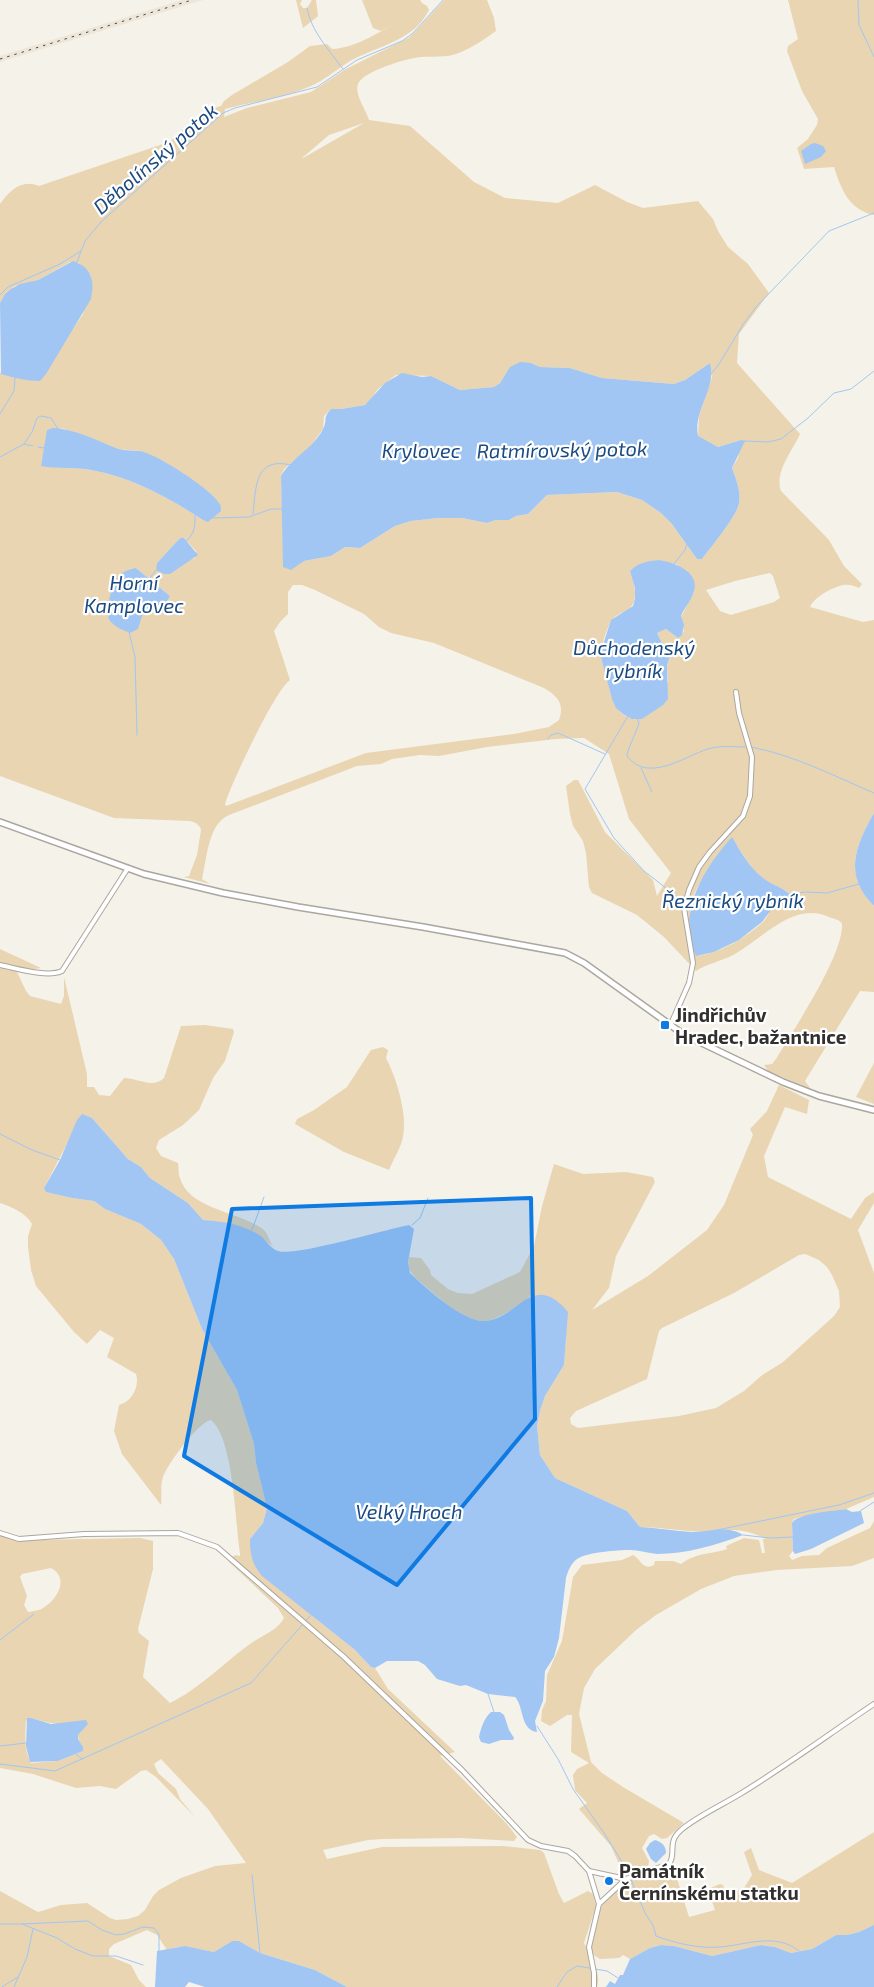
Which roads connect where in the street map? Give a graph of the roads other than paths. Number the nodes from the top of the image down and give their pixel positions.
1 (736, 692) dead end
2 (0, 822) edge
3 (128, 868) junction
4 (0, 965) edge
5 (670, 1026) junction
6 (874, 1110) edge
7 (0, 1533) edge
8 (874, 1704) edge
9 (589, 1871) junction
10 (626, 1879) junction
11 (599, 1904) junction
12 (594, 1987) edge

1 - 5 street
2 - 3 main road
3 - 4 street
3 - 5 main road
5 - 6 main road
7 - 9 street
8 - 10 street
9 - 10 street
9 - 11 street
10 - 11 street
11 - 12 street

